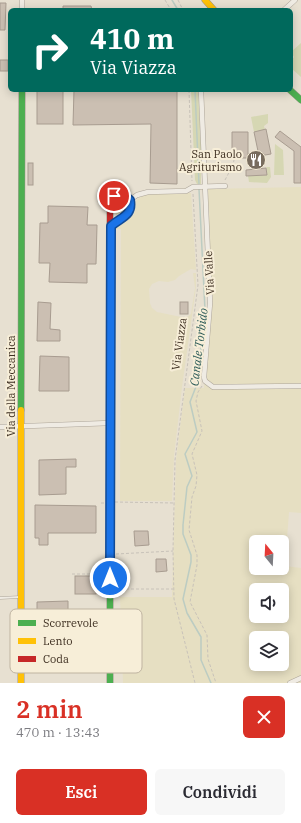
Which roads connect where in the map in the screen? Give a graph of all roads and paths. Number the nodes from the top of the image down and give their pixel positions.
1 (206, 0) edge
2 (295, 0) edge
3 (212, 8) edge
4 (286, 8) edge
5 (22, 92) edge
6 (189, 92) edge
7 (201, 92) edge
8 (292, 92) edge
9 (301, 100) edge
10 (234, 155) dead end
11 (224, 185) joint
12 (206, 186) junction
13 (193, 187) junction
14 (130, 200) junction
15 (111, 226) junction
16 (209, 385) junction
17 (301, 386) edge
18 (110, 423) junction
19 (0, 427) edge
20 (21, 427) junction
21 (110, 502) junction
22 (175, 503) junction
23 (173, 550) junction
24 (110, 554) junction
25 (72, 574) dead end
26 (97, 583) junction
27 (101, 583) dead end
28 (110, 589) junction
29 (174, 589) junction
30 (97, 595) dead end
31 (0, 598) edge
32 (21, 598) junction
33 (21, 609) edge
34 (110, 609) edge
35 (20, 673) edge
36 (301, 678) edge
37 (20, 683) edge
38 (195, 683) edge
39 (216, 683) edge
40 (290, 683) edge

1 - 3 street
2 - 4 street
5 - 20 street, Via della Meccanica
6 - 13 path, Via Viazza
7 - 12 street, Via Valle
8 - 9 street
10 - 11 path
11 - 12 street
12 - 13 street
12 - 16 street, Via Valle
13 - 14 street
13 - 22 path, Via Viazza
14 - 15 street
14 - 15 street
15 - 18 street
16 - 17 street
16 - 39 path
18 - 20 street
18 - 21 street
19 - 20 street
20 - 32 street, Via della Meccanica
21 - 22 path
21 - 24 street
22 - 23 path, Via Viazza
23 - 24 path
23 - 29 path, Via Viazza
24 - 28 street
25 - 26 path
26 - 27 path
26 - 30 path
28 - 29 path
28 - 34 street
29 - 38 path, Via Viazza
31 - 32 lane
32 - 33 street, Via della Meccanica
35 - 37 street, Via della Meccanica
36 - 40 street

